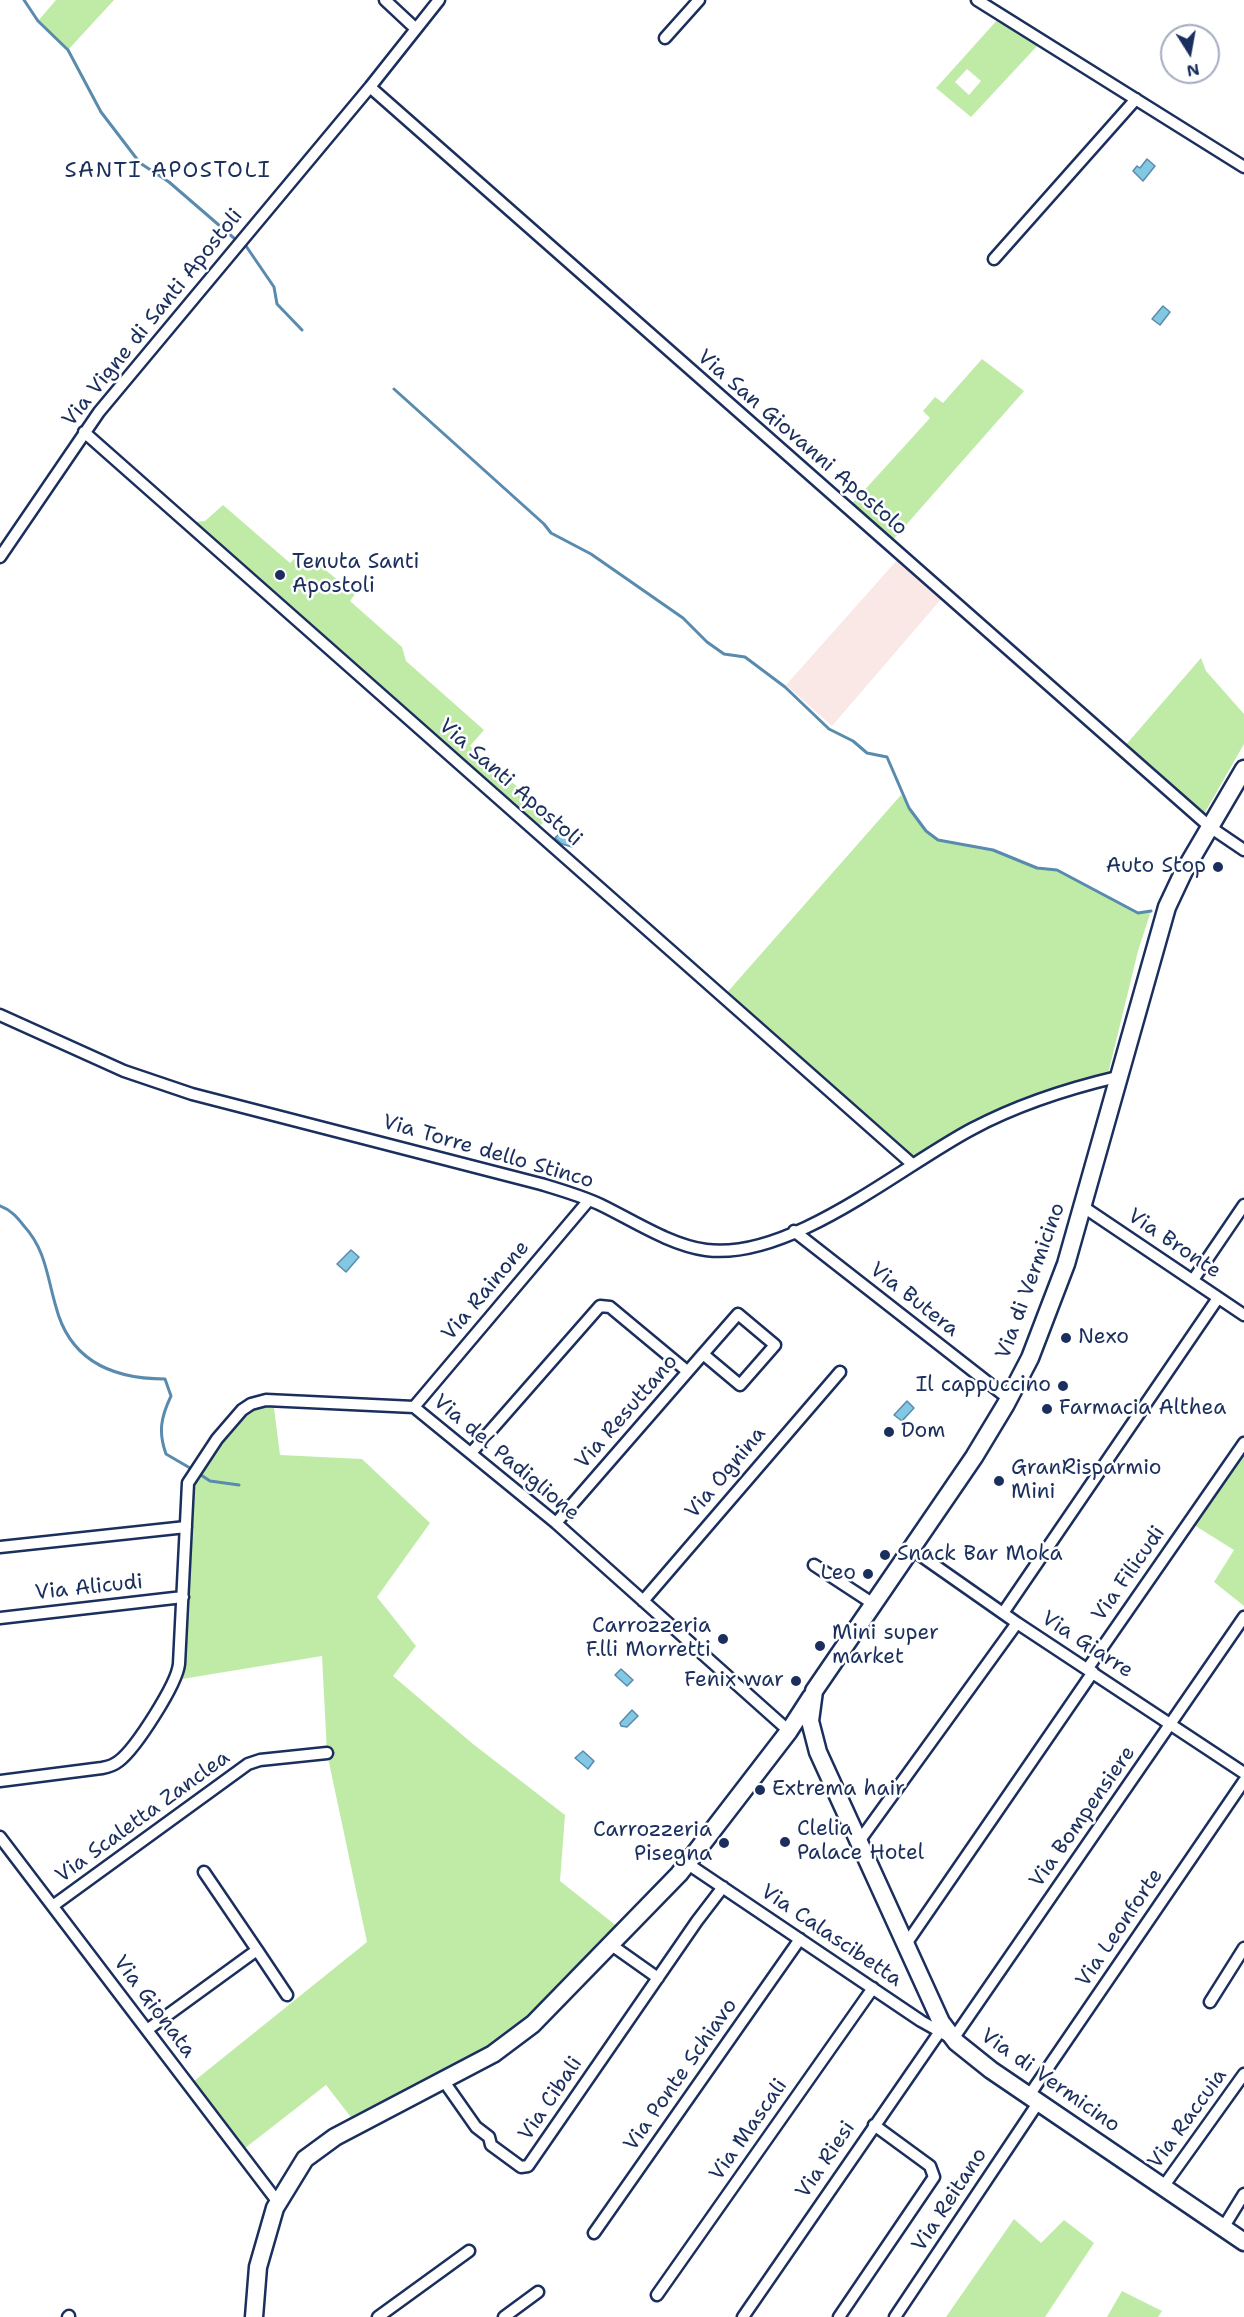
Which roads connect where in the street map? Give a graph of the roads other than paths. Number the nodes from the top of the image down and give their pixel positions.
1 (385, 0) edge
2 (439, 0) edge
3 (699, 0) edge
4 (977, 0) edge
5 (416, 28) junction
6 (665, 38) dead end
7 (370, 87) junction
8 (1136, 99) junction
9 (1244, 167) edge
10 (993, 259) dead end
11 (84, 432) junction
12 (0, 557) edge
13 (1244, 769) edge
14 (1210, 827) junction
15 (1244, 850) edge
16 (0, 1015) edge
17 (1117, 1077) junction
18 (911, 1163) junction
19 (589, 1200) junction
20 (1244, 1204) edge
21 (1082, 1206) junction
22 (794, 1232) junction
23 (1193, 1280) junction
24 (1218, 1298) junction
25 (1244, 1315) edge
26 (703, 1354) junction
27 (687, 1371) junction
28 (840, 1372) dead end
29 (1009, 1399) junction
30 (414, 1407) junction
31 (1244, 1443) edge
32 (471, 1453) junction
33 (556, 1523) junction
34 (186, 1527) junction
35 (0, 1547) edge
36 (910, 1548) junction
37 (814, 1565) dead end
38 (183, 1597) junction
39 (644, 1601) junction
40 (872, 1603) junction
41 (1003, 1613) junction
42 (1244, 1617) edge
43 (0, 1618) edge
44 (1017, 1623) junction
45 (1090, 1670) junction
46 (814, 1691) junction
47 (811, 1725) junction
48 (1171, 1725) junction
49 (789, 1731) junction
50 (818, 1752) junction
51 (327, 1753) dead end
52 (1244, 1773) edge
53 (0, 1781) edge
54 (1244, 1781) edge
55 (0, 1837) edge
56 (860, 1840) junction
57 (688, 1864) junction
58 (204, 1872) dead end
59 (723, 1887) junction
60 (54, 1905) junction
61 (800, 1939) junction
62 (610, 1944) junction
63 (906, 1944) junction
64 (1244, 1948) edge
65 (257, 1950) junction
66 (658, 1978) junction
67 (873, 1988) junction
68 (286, 1995) dead end
69 (1210, 2002) dead end
70 (147, 2030) junction
71 (945, 2032) junction
72 (1244, 2074) edge
73 (443, 2080) junction
74 (1033, 2100) junction
75 (874, 2125) junction
76 (1163, 2187) junction
77 (1244, 2194) edge
78 (277, 2201) junction
79 (1223, 2228) junction
80 (594, 2233) dead end
81 (1244, 2242) edge
82 (469, 2251) dead end
83 (538, 2292) dead end
84 (657, 2295) dead end
85 (254, 2317) edge
86 (378, 2317) edge
87 (504, 2317) edge
88 (743, 2317) edge
89 (839, 2317) edge
90 (895, 2317) edge

1 - 5 street
2 - 5 street, Via Vigne di Santi Apostoli
3 - 6 street
4 - 8 street
5 - 7 street, Via Vigne di Santi Apostoli
7 - 11 street, Via Vigne di Santi Apostoli
7 - 14 street, Via San Giovanni Apostolo
8 - 9 street
8 - 10 street
11 - 12 street, Via Vigne di Santi Apostoli
11 - 18 street, Via Santi Apostoli
13 - 14 main road, Via di Vermicino
14 - 15 street, Via San Giovanni Apostolo
14 - 17 main road, Via di Vermicino
16 - 19 street, Via Torre dello Stinco
17 - 18 street, Via Torre dello Stinco
17 - 21 main road, Via di Vermicino
18 - 22 street, Via Torre dello Stinco
19 - 22 street, Via Torre dello Stinco
19 - 30 street, Via Rainone
20 - 23 street
21 - 23 street, Via Bronte
21 - 29 main road, Via di Vermicino
22 - 29 street, Via Butera
23 - 24 street, Via Bronte
24 - 25 street, Via Bronte
24 - 41 street
26 - 26 street, Via Resuttano
26 - 27 street, Via Resuttano
27 - 32 street
27 - 33 street, Via Resuttano
28 - 39 street, Via Ognina
29 - 36 main road, Via di Vermicino
30 - 32 street, Via del Padiglione
30 - 34 street, Via del Padiglione
31 - 45 street, Via Filicudi
32 - 33 street, Via del Padiglione
33 - 39 street, Via del Padiglione
34 - 35 street
34 - 38 street, Via del Padiglione
36 - 40 main road, Via di Vermicino
36 - 41 street, Via Giarre
37 - 40 street
38 - 43 street, Via Alicudi
38 - 53 street, Via del Padiglione
39 - 49 street, Via del Padiglione
40 - 46 main road, Via di Vermicino
41 - 44 street, Via Giarre
42 - 48 street, Via Bompensiere
44 - 45 street, Via Giarre
44 - 56 street
45 - 48 street, Via Giarre
45 - 63 street, Via Filicudi
46 - 47 main road, Via di Vermicino
46 - 49 main road
47 - 49 main road
47 - 50 main road, Via di Vermicino
48 - 52 street, Via Giarre
48 - 71 street, Via Bompensiere
49 - 50 main road
49 - 57 main road
50 - 56 main road, Via di Vermicino
51 - 60 street, Via Scaletta Zanclea
54 - 74 street, Via Leonforte
55 - 60 street, Via Gionata
56 - 63 main road, Via di Vermicino
57 - 59 street, Via Calascibetta
57 - 62 main road
58 - 65 street
59 - 61 street, Via Calascibetta
59 - 66 street, Via Cibali
60 - 70 street, Via Gionata
61 - 67 street, Via Calascibetta
61 - 80 street, Via Ponte Schiavo
62 - 66 street
62 - 73 main road
63 - 71 main road, Via di Vermicino
64 - 69 street
65 - 68 street
65 - 70 street
66 - 73 street, Via Cibali
67 - 71 street, Via Calascibetta
67 - 84 street, Via Mascali
70 - 78 street, Via Gionata
71 - 74 main road, Via di Vermicino
71 - 75 street, Via Riesi
72 - 76 street, Via Raccuia
73 - 78 main road
74 - 76 main road, Via di Vermicino
74 - 90 street, Via Reitano
75 - 88 street, Via Riesi
75 - 89 street
76 - 79 main road, Via di Vermicino
77 - 79 street
78 - 85 main road
79 - 81 main road, Via di Vermicino
82 - 86 street
83 - 87 street

